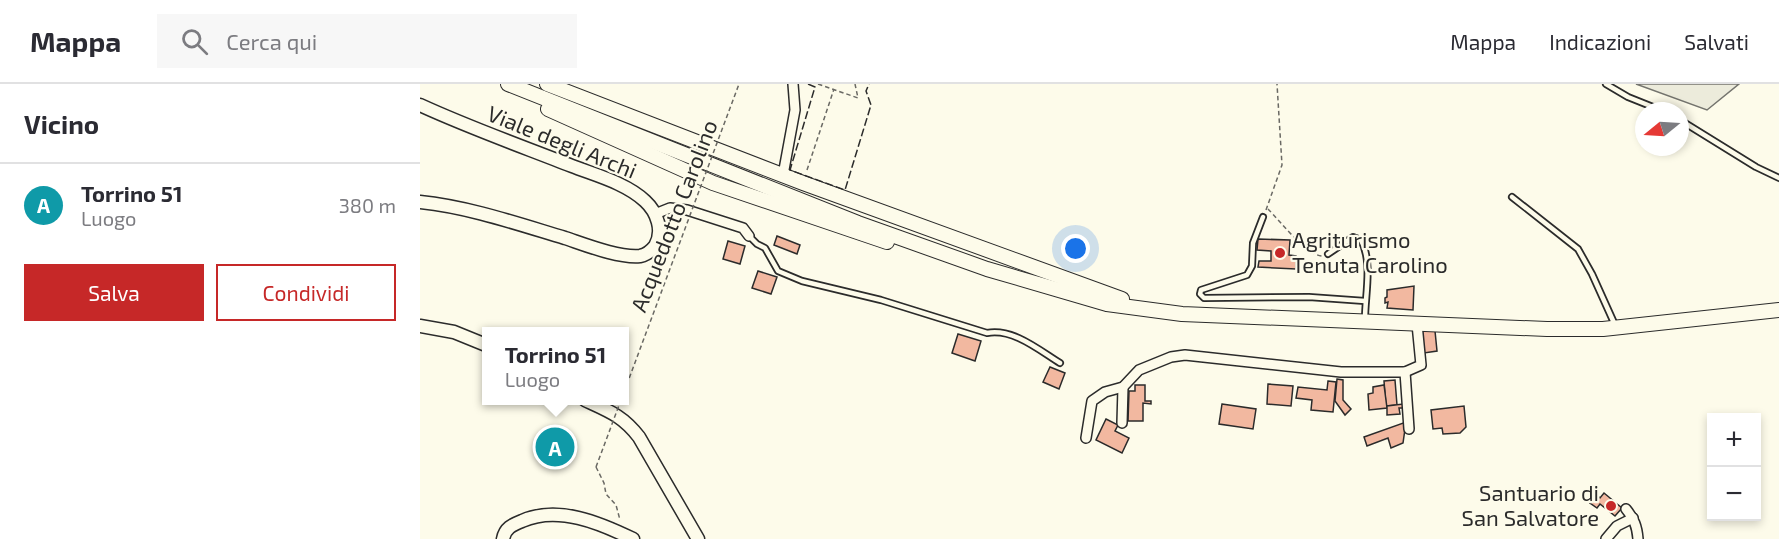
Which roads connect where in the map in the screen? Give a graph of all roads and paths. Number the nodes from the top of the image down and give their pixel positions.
1 (494, 84) edge
2 (508, 84) edge
3 (547, 84) edge
4 (739, 84) edge
5 (793, 84) edge
6 (818, 84) edge
7 (855, 84) edge
8 (1277, 84) edge
9 (1606, 84) edge
10 (834, 89) junction
11 (1640, 102) edge
12 (420, 105) edge
13 (1689, 126) edge
14 (783, 175) junction
15 (1779, 178) edge
16 (803, 183) junction
17 (1512, 197) dead end
18 (420, 202) edge
19 (1267, 208) junction
20 (655, 214) junction
21 (1263, 217) joint
22 (749, 236) joint
23 (1328, 254) joint
24 (987, 269) junction
25 (1365, 301) junction
26 (1150, 309) junction
27 (1779, 310) edge
28 (1365, 322) junction
29 (1418, 324) junction
30 (420, 326) edge
31 (1616, 328) junction
32 (482, 343) edge
33 (1060, 363) dead end
34 (1405, 372) junction
35 (629, 379) edge
36 (1124, 387) junction
37 (596, 405) edge
38 (619, 405) edge
39 (1122, 423) dead end
40 (1409, 429) dead end
41 (1086, 438) dead end
42 (1626, 509) dead end
43 (1633, 518) junction
44 (629, 537) edge
45 (503, 539) edge
46 (698, 539) edge
47 (1606, 539) edge
48 (1638, 539) edge

1 - 24 main road
2 - 24 main road
3 - 14 main road
4 - 35 path, Acquedotto Carolino, bridge
5 - 14 street
6 - 10 path
7 - 10 path
8 - 19 path
9 - 11 lane
10 - 16 path
12 - 20 main road, Viale degli Archi
13 - 15 lane
14 - 16 main road
16 - 26 main road
17 - 31 lane
18 - 20 main road
19 - 21 path
19 - 23 path
20 - 22 street
21 - 25 lane
22 - 33 lane
23 - 25 lane
24 - 26 main road
25 - 28 lane
26 - 28 main road
27 - 31 main road
28 - 29 main road
29 - 31 main road
29 - 34 street
30 - 32 main road
34 - 36 street
34 - 40 street
36 - 39 street
36 - 41 street
37 - 46 main road
38 - 44 path, bridge
42 - 43 street
43 - 47 street
43 - 48 street
44 - 45 main road

